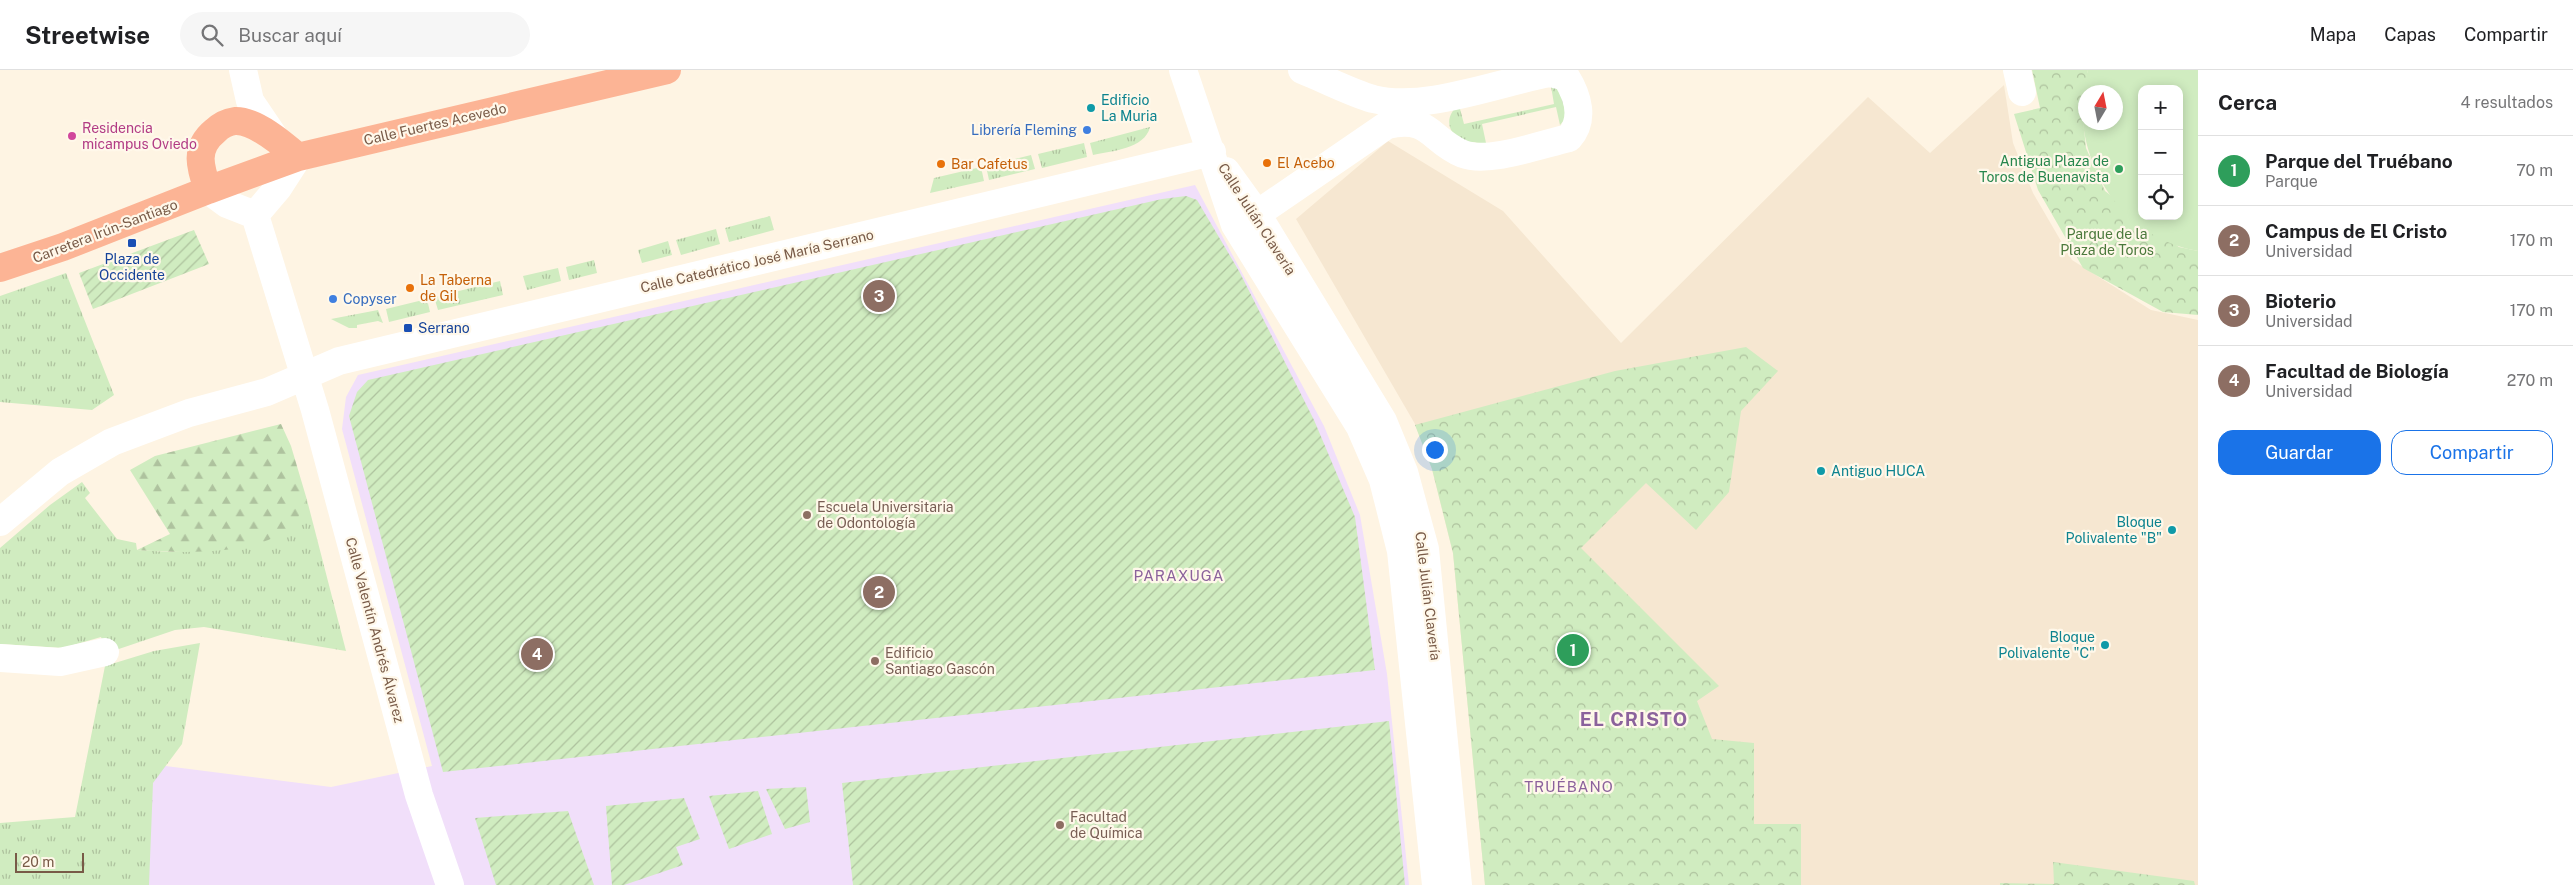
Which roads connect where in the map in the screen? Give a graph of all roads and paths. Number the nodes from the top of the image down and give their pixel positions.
1 (243, 70) edge
2 (667, 70) edge
3 (1183, 70) edge
4 (1302, 70) edge
5 (1452, 96) junction
6 (1373, 99) junction
7 (243, 111) junction
8 (1384, 127) junction
9 (1444, 142) junction
10 (1212, 152) junction
11 (298, 157) junction
12 (208, 190) junction
13 (1257, 214) junction
14 (255, 215) junction
15 (8, 266) edge
16 (303, 374) junction
17 (4, 515) edge
18 (105, 652) dead end
19 (0, 658) edge
20 (450, 885) edge
21 (1436, 885) edge
22 (1458, 885) edge

1 - 7 street
2 - 11 highway, Calle Fuertes Acevedo
3 - 10 street, Calle Julián Clavería
4 - 6 street
5 - 6 street
5 - 9 street
5 - 9 street
6 - 8 street
7 - 11 highway
7 - 12 highway
8 - 9 street
8 - 13 street
10 - 13 street, Calle Julián Clavería
10 - 16 street, Calle Catedrático José María Serrano
10 - 21 street, Calle Julián Clavería
11 - 12 highway, Calle Fuertes Acevedo
11 - 14 street
12 - 14 street
12 - 15 highway, Carretera Irún-Santiago
13 - 22 street, Calle Julián Clavería
14 - 16 street, Calle Valentín Andrés Álvarez
16 - 17 street, Calle Catedrático José María Serrano
16 - 20 street, Calle Valentín Andrés Álvarez
18 - 19 street

